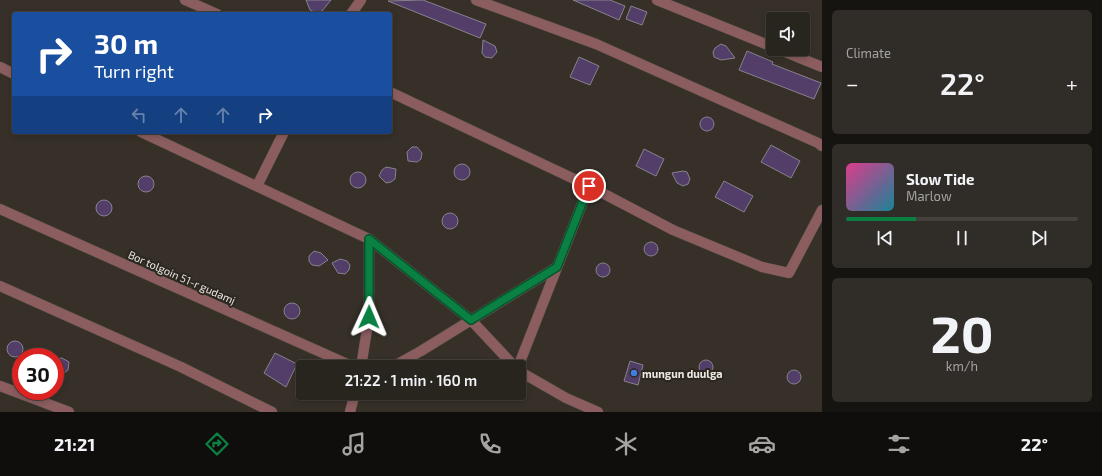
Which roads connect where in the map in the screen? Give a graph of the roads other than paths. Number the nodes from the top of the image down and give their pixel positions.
1 (185, 0) edge
2 (361, 0) edge
3 (476, 0) edge
4 (657, 0) edge
5 (212, 12) edge
6 (352, 12) edge
7 (766, 44) edge
8 (795, 56) edge
9 (0, 67) edge
10 (822, 67) edge
11 (12, 73) edge
12 (392, 93) edge
13 (145, 134) edge
14 (283, 134) edge
15 (822, 146) edge
16 (257, 186) junction
17 (589, 186) junction
18 (0, 209) edge
19 (822, 210) edge
20 (369, 239) junction
21 (557, 267) junction
22 (0, 286) edge
23 (471, 320) junction
24 (338, 360) edge
25 (362, 360) edge
26 (405, 360) edge
27 (508, 360) edge
28 (521, 360) edge
29 (526, 375) edge
30 (0, 386) edge
31 (353, 400) edge
32 (69, 412) edge
33 (272, 412) edge
34 (350, 412) edge
35 (598, 412) edge

1 - 5 street
2 - 6 street
3 - 15 street
4 - 7 street
8 - 10 street
9 - 11 street
12 - 17 street
13 - 16 street
14 - 16 street
16 - 20 street
17 - 19 street
17 - 21 street
18 - 24 street, Bor tolgoin 51-r gudamj
20 - 23 street
20 - 25 street
21 - 23 street
21 - 28 street
22 - 33 street
23 - 26 street
23 - 27 street
29 - 35 street
30 - 32 street
31 - 34 street

